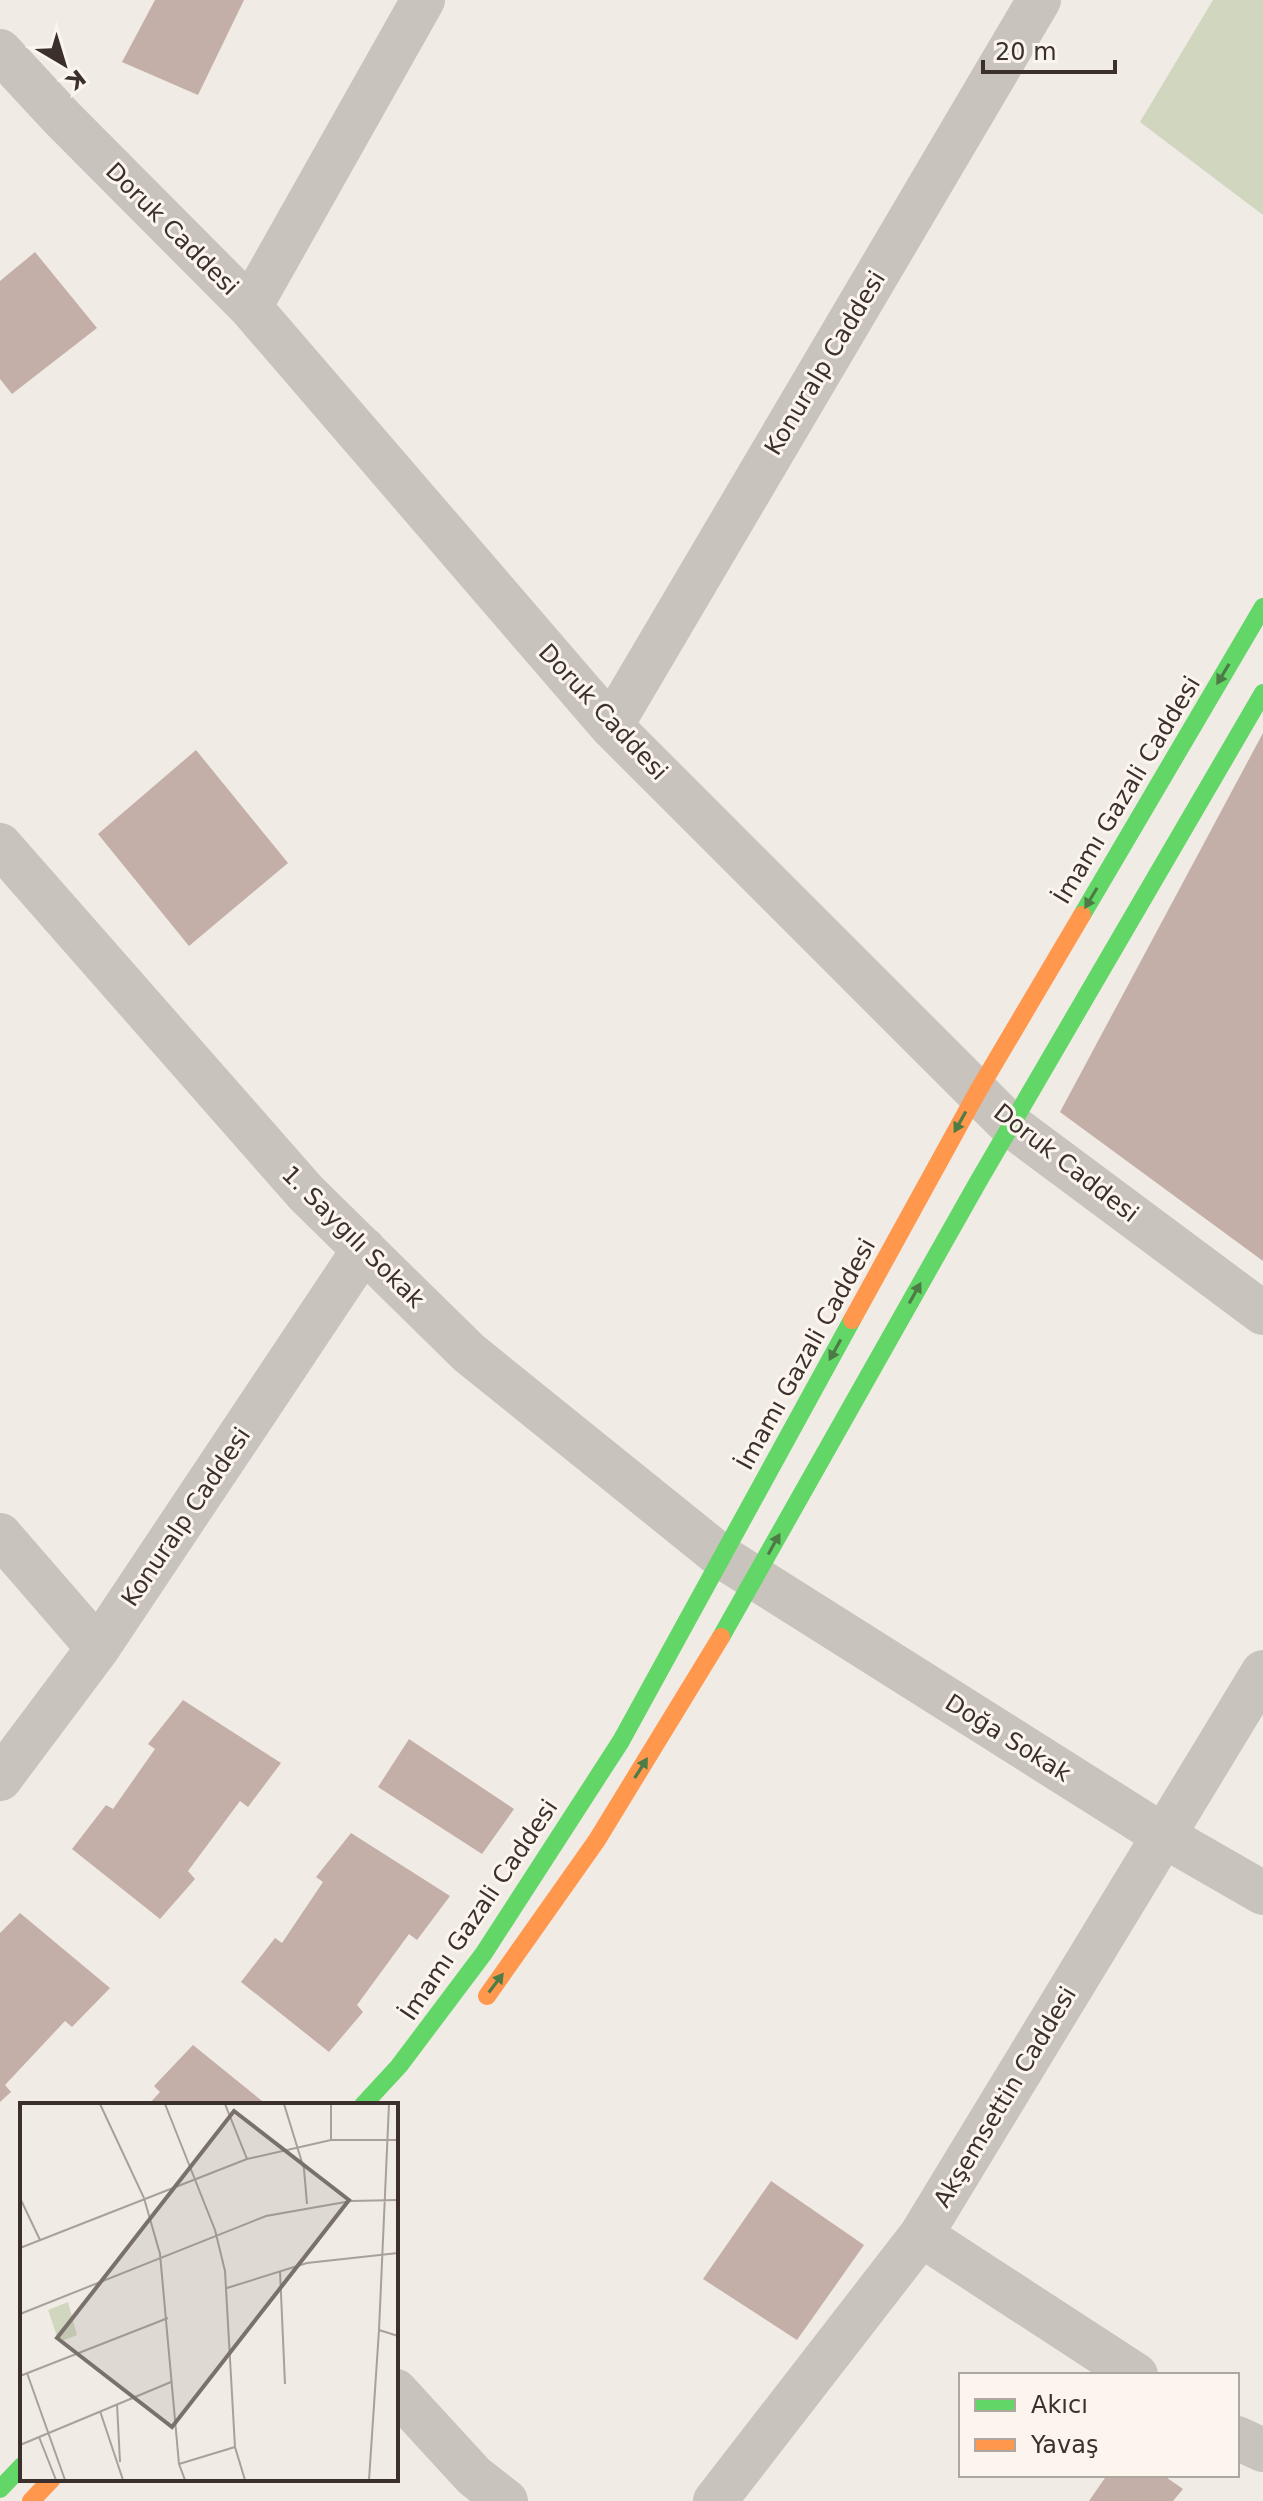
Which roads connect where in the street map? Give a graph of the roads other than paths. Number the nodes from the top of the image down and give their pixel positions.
1 (423, 0) edge
2 (1039, 0) edge
3 (0, 51) edge
4 (250, 307) junction
5 (1263, 607) edge
6 (1263, 693) edge
7 (611, 726) junction
8 (0, 845) edge
9 (978, 1091) junction
10 (1009, 1124) junction
11 (364, 1249) junction
12 (1263, 1313) edge
13 (0, 1535) edge
14 (738, 1568) junction
15 (98, 1648) junction
16 (1263, 1672) edge
17 (0, 1779) edge
18 (1164, 1836) junction
19 (1263, 1893) edge
20 (477, 2008) dead end
21 (365, 2103) edge
22 (921, 2235) junction
23 (1133, 2373) edge
24 (398, 2393) edge
25 (1239, 2439) edge
26 (1263, 2450) edge
27 (20, 2468) edge
28 (50, 2481) edge
29 (0, 2489) edge
30 (31, 2501) edge
31 (506, 2501) edge
32 (715, 2501) edge

1 - 4 street
2 - 7 street, Konuralp Caddesi
3 - 4 street, Doruk Caddesi
4 - 7 street, Doruk Caddesi
5 -> 9 main road, İmamı Gazali Caddesi
6 - 10 main road, İmamı Gazali Caddesi
7 - 9 street, Doruk Caddesi
8 - 11 street, 1. Saygılı Sokak
9 - 10 street, Doruk Caddesi
9 -> 14 main road, İmamı Gazali Caddesi
10 - 12 street, Doruk Caddesi
14 -> 10 main road, İmamı Gazali Caddesi
11 - 14 street, 1. Saygılı Sokak
11 - 15 street, Konuralp Caddesi
13 - 15 street
14 - 18 street, Doğa Sokak
20 -> 14 main road, İmamı Gazali Caddesi
14 - 21 main road, İmamı Gazali Caddesi
15 - 17 street, Konuralp Caddesi
16 - 18 street, Akşemsettin Caddesi
18 - 19 street, Doğa Sokak
18 - 22 street, Akşemsettin Caddesi
22 - 23 street
22 - 32 street, Akşemsettin Caddesi
24 - 31 street
25 - 26 street
27 - 29 main road
28 - 30 main road

